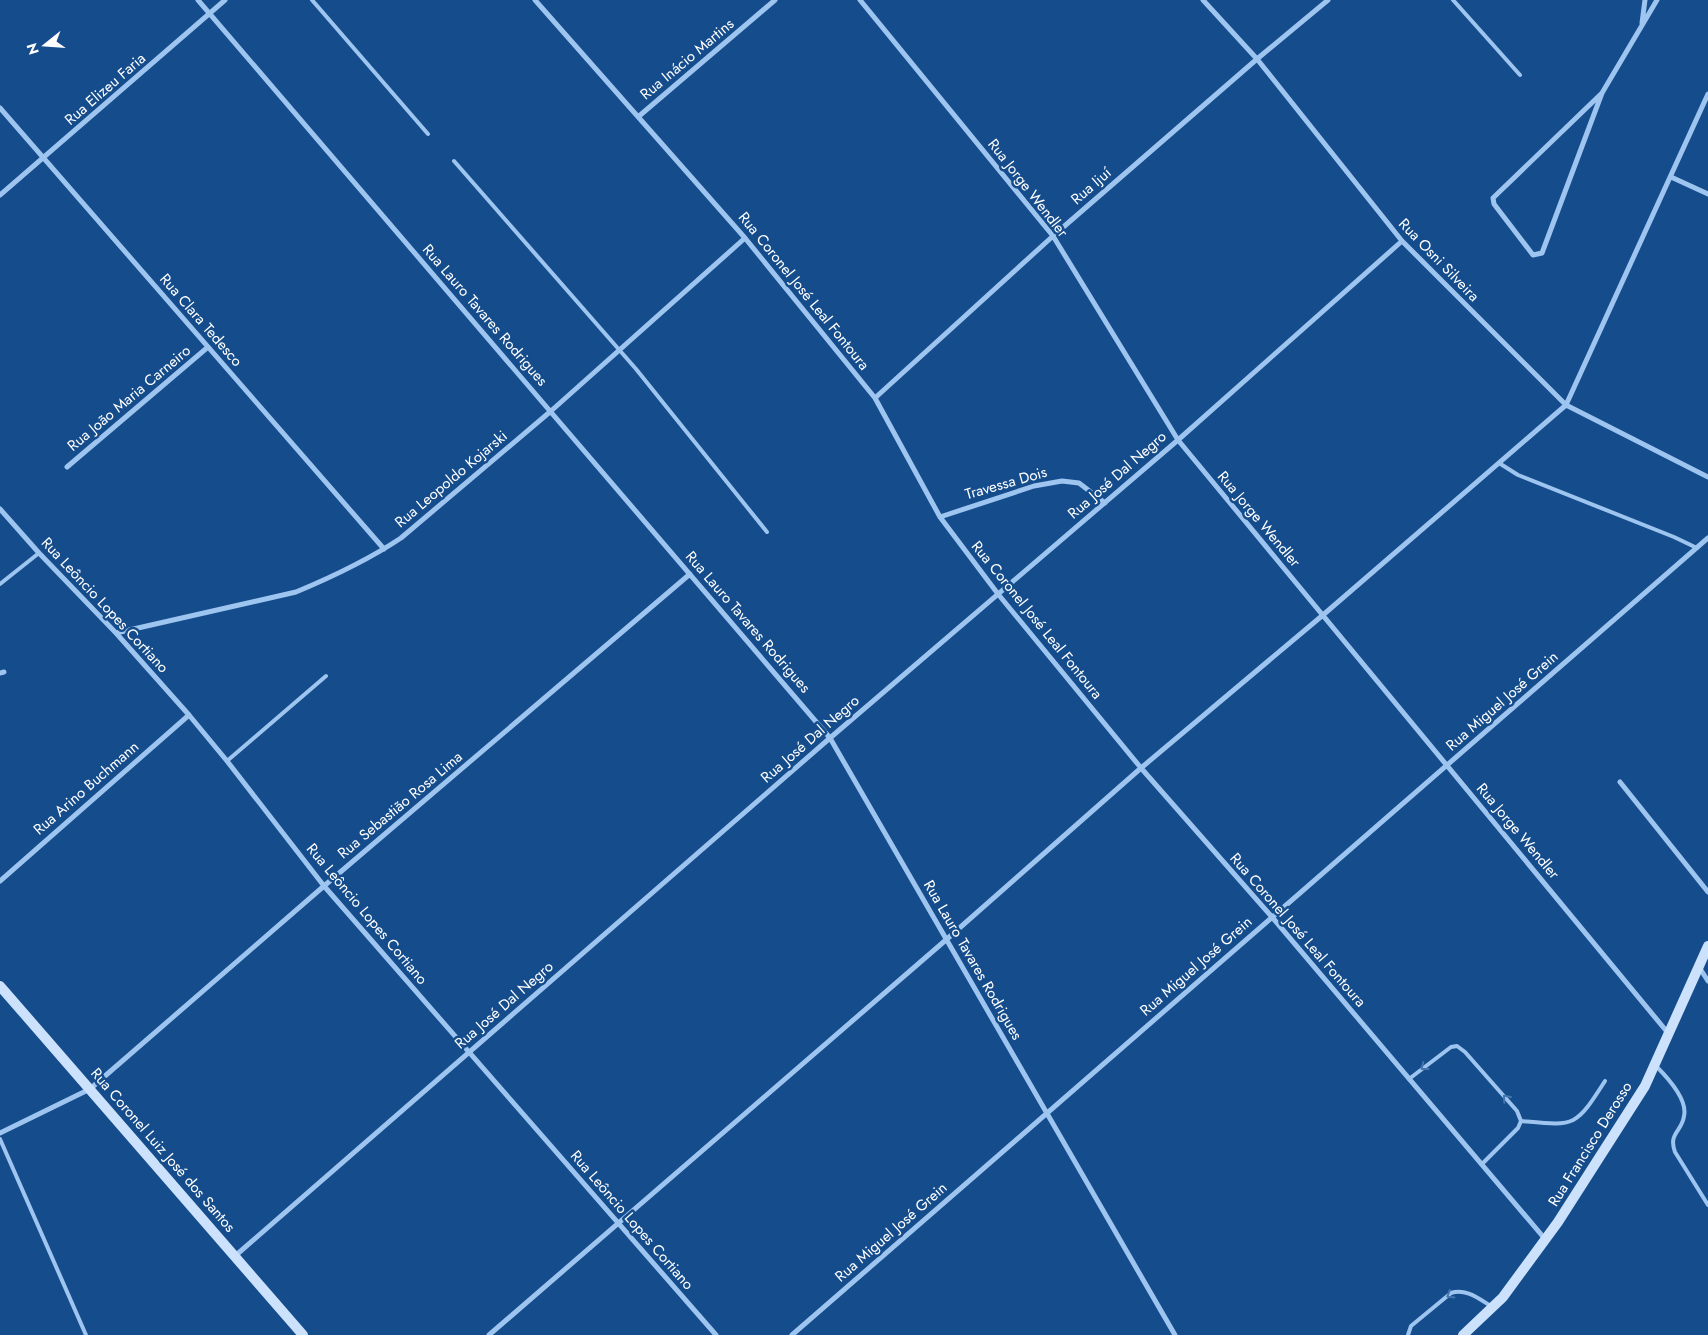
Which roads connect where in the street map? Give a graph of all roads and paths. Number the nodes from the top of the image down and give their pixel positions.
1 (198, 0) edge
2 (225, 0) edge
3 (312, 0) edge
4 (535, 0) edge
5 (774, 0) edge
6 (860, 0) edge
7 (1203, 0) edge
8 (1328, 0) edge
9 (1453, 0) edge
10 (1645, 0) edge
11 (1657, 0) edge
12 (210, 14) junction
13 (1642, 26) junction
14 (1257, 59) junction
15 (1520, 75) dead end
16 (1602, 93) junction
17 (1708, 94) edge
18 (0, 108) edge
19 (638, 117) junction
20 (428, 134) dead end
21 (44, 158) junction
22 (454, 161) dead end
23 (1670, 177) junction
24 (1708, 194) edge
25 (0, 195) edge
26 (1053, 236) junction
27 (745, 238) junction
28 (1402, 241) junction
29 (208, 347) junction
30 (619, 351) junction
31 (875, 398) junction
32 (1566, 405) junction
33 (551, 411) junction
34 (1178, 440) junction
35 (1499, 462) junction
36 (67, 467) dead end
37 (1708, 477) edge
38 (1105, 502) junction
39 (0, 509) edge
40 (940, 517) junction
41 (767, 532) dead end
42 (1708, 538) edge
43 (1697, 548) junction
44 (384, 549) junction
45 (39, 553) junction
46 (690, 574) junction
47 (0, 584) edge
48 (998, 594) junction
49 (1322, 615) junction
50 (116, 633) junction
51 (326, 676) dead end
52 (189, 715) junction
53 (830, 738) junction
54 (227, 761) junction
55 (1447, 765) junction
56 (1141, 768) junction
57 (1620, 782) dead end
58 (0, 881) edge
59 (324, 886) junction
60 (1708, 892) edge
61 (1272, 917) junction
62 (947, 939) junction
63 (1708, 946) edge
64 (1698, 967) junction
65 (1708, 981) edge
66 (0, 986) edge
67 (1668, 1033) junction
68 (469, 1052) junction
69 (1654, 1064) junction
70 (1409, 1079) junction
71 (1605, 1081) dead end
72 (90, 1089) junction
73 (1047, 1113) junction
74 (1521, 1121) junction
75 (0, 1133) edge
76 (0, 1139) edge
77 (1482, 1164) junction
78 (1708, 1205) edge
79 (618, 1223) junction
80 (1545, 1239) junction
81 (235, 1256) junction
82 (1494, 1307) junction
83 (1465, 1334) edge
84 (86, 1335) edge
85 (303, 1335) edge
86 (489, 1335) edge
87 (716, 1335) edge
88 (792, 1335) edge
89 (1175, 1335) edge
90 (1408, 1335) edge

1 - 12 street, Rua Lauro Tavares Rodrigues
2 - 12 street, Rua Elizeu Faria
3 - 20 lane
4 - 19 street, Rua Coronel José Leal Fontoura
5 - 19 street, Rua Inácio Martins
6 - 26 street, Rua Jorge Wendler
7 - 14 street, Rua Osni Silveira
8 - 14 street, Rua Ijuí
9 - 15 lane
10 - 13 street
11 - 13 street
12 - 21 street, Rua Elizeu Faria
12 - 33 street, Rua Lauro Tavares Rodrigues
13 - 16 street
14 - 26 street, Rua Ijuí
14 - 28 street, Rua Osni Silveira
16 - 16 street
17 - 23 street
18 - 21 street, Rua Clara Tedesco
19 - 27 street, Rua Coronel José Leal Fontoura
21 - 25 street, Rua Elizeu Faria
21 - 29 street, Rua Clara Tedesco
22 - 30 lane
23 - 24 street
23 - 32 street
26 - 31 street, Rua Ijuí
26 - 34 street, Rua Jorge Wendler
27 - 30 street, Rua Leopoldo Kojarski
27 - 31 street, Rua Coronel José Leal Fontoura
28 - 32 street, Rua Osni Silveira
28 - 34 street, Rua José Dal Negro
29 - 36 street, Rua João Maria Carneiro
29 - 44 street, Rua Clara Tedesco
30 - 33 street, Rua Leopoldo Kojarski
30 - 41 lane
31 - 40 street, Rua Coronel José Leal Fontoura
32 - 35 street
32 - 37 street, Rua Osni Silveira
33 - 44 street, Rua Leopoldo Kojarski
33 - 46 street, Rua Lauro Tavares Rodrigues
34 - 38 street, Rua José Dal Negro
34 - 49 street, Rua Jorge Wendler
35 - 43 lane
35 - 49 street
38 - 40 street, Travessa Dois
38 - 48 street, Rua José Dal Negro
39 - 45 street, Rua Leôncio Lopes Cortiano
40 - 48 street, Rua Coronel José Leal Fontoura
42 - 43 street, Rua Miguel José Grein
43 - 55 street, Rua Miguel José Grein
44 - 50 street, Rua Leopoldo Kojarski
45 - 47 lane
45 - 50 street, Rua Leôncio Lopes Cortiano
46 - 53 street, Rua Lauro Tavares Rodrigues
46 - 59 street, Rua Sebastião Rosa Lima
48 - 53 street, Rua José Dal Negro
48 - 56 street, Rua Coronel José Leal Fontoura
49 - 55 street, Rua Jorge Wendler
49 - 56 street
50 - 52 street, Rua Leôncio Lopes Cortiano
51 - 54 lane
52 - 54 street, Rua Leôncio Lopes Cortiano
52 - 58 street, Rua Arino Buchmann
53 - 62 street, Rua Lauro Tavares Rodrigues
53 - 68 street, Rua José Dal Negro
54 - 59 street, Rua Leôncio Lopes Cortiano
55 - 61 street, Rua Miguel José Grein
55 - 67 street, Rua Jorge Wendler
56 - 61 street, Rua Coronel José Leal Fontoura
56 - 62 street
57 - 60 street
59 - 68 street, Rua Leôncio Lopes Cortiano
59 - 72 street, Rua Sebastião Rosa Lima
61 - 70 street, Rua Coronel José Leal Fontoura
61 - 73 street, Rua Miguel José Grein
62 - 73 street, Rua Lauro Tavares Rodrigues
62 - 79 street
63 - 64 main road, Rua Francisco Derosso
64 - 65 street
64 - 67 main road, Rua Francisco Derosso
66 - 72 main road, Rua Coronel Luiz José dos Santos
67 - 69 main road, Rua Francisco Derosso
68 - 79 street, Rua Leôncio Lopes Cortiano
68 - 81 street, Rua José Dal Negro
69 - 78 lane
69 - 80 main road, Rua Francisco Derosso
74 -> 70 lane
70 - 77 street, Rua Coronel José Leal Fontoura
71 - 74 lane
72 - 75 street, Rua Sebastião Rosa Lima
72 - 81 main road, Rua Coronel Luiz José dos Santos
73 - 88 street, Rua Miguel José Grein
73 - 89 street, Rua Lauro Tavares Rodrigues
74 - 77 lane
76 - 84 lane
77 - 80 street, Rua Coronel José Leal Fontoura
79 - 86 street
79 - 87 street, Rua Leôncio Lopes Cortiano
80 - 82 main road, Rua Francisco Derosso
81 - 85 main road, Rua Coronel Luiz José dos Santos
82 - 83 main road, Rua Francisco Derosso
82 -> 90 lane

